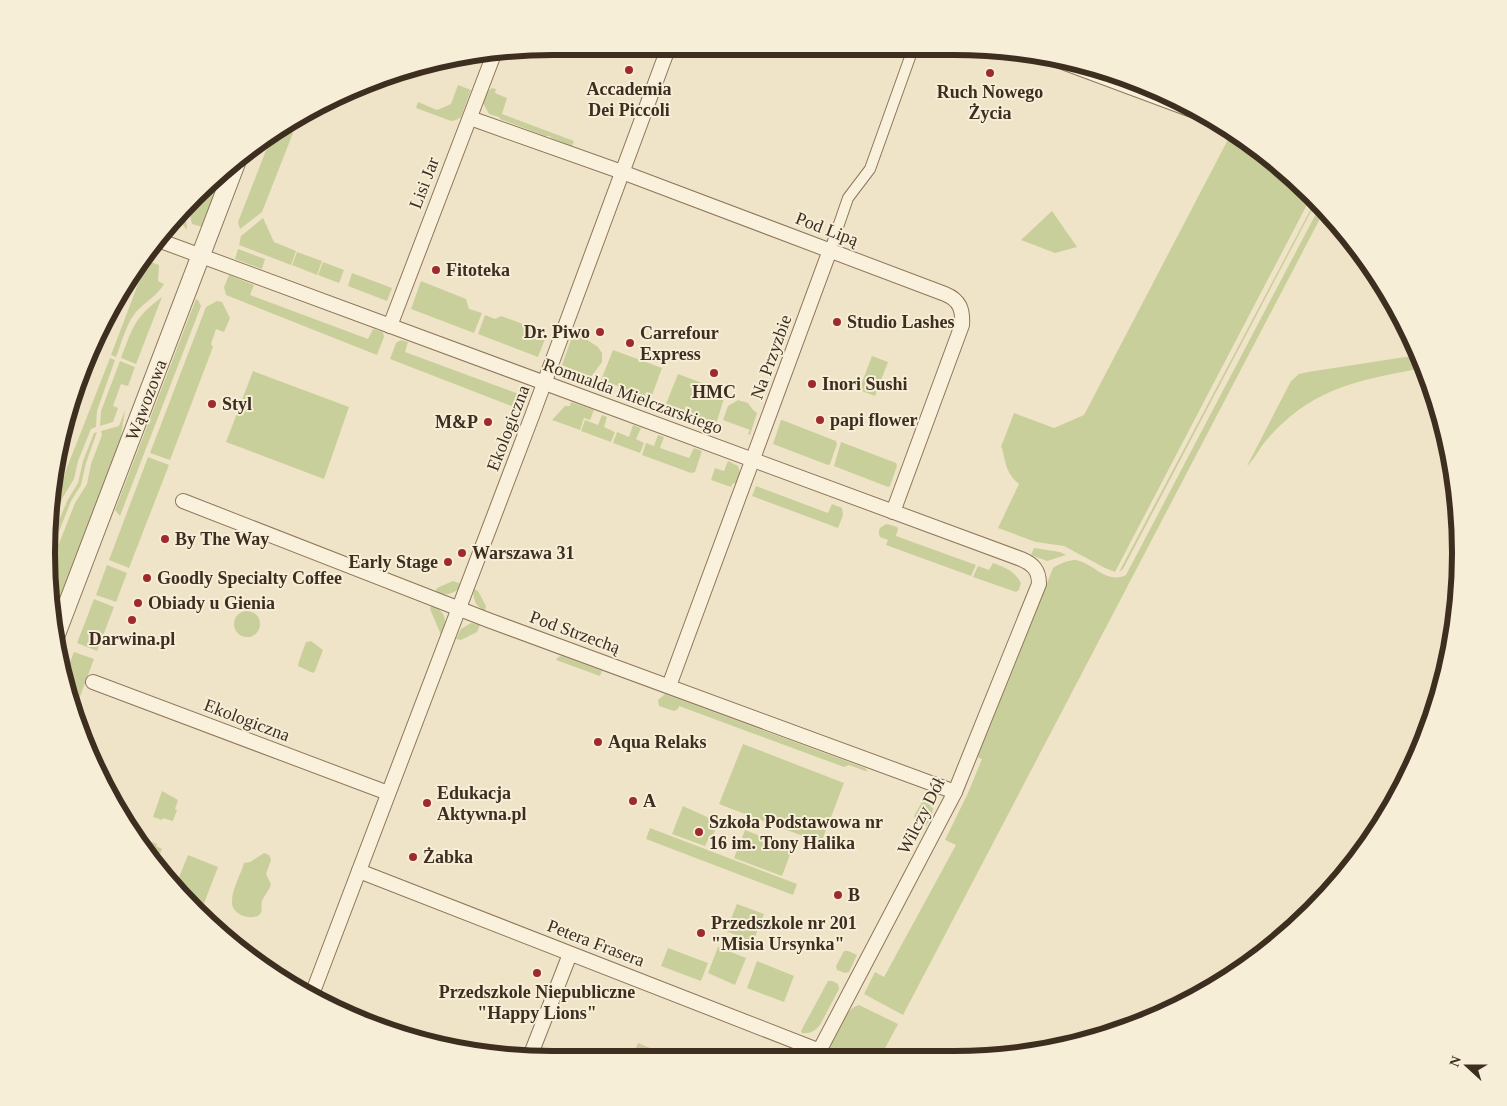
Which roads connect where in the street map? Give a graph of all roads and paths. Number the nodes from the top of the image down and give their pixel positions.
1 (666, 55) edge
2 (911, 55) edge
3 (492, 59) edge
4 (1112, 80) edge
5 (1126, 86) edge
6 (470, 118) junction
7 (622, 172) junction
8 (232, 173) edge
9 (164, 242) edge
10 (830, 250) junction
11 (201, 256) junction
12 (390, 326) junction
13 (545, 382) junction
14 (753, 460) junction
15 (183, 501) dead end
16 (893, 512) junction
17 (1039, 584) joint
18 (459, 609) junction
19 (60, 624) edge
20 (93, 682) dead end
21 (669, 686) junction
22 (955, 792) junction
23 (388, 794) junction
24 (359, 871) junction
25 (570, 954) junction
26 (314, 989) edge
27 (532, 1050) edge
28 (811, 1051) edge
29 (820, 1051) edge

1 - 7 street, Ekologiczna
2 - 10 street, Na Przyzbie
3 - 6 street, Lisi Jar
4 - 5 street
6 - 7 street, Pod Lipą
6 - 12 street, Lisi Jar
7 - 10 street, Pod Lipą
7 - 13 street, Ekologiczna
8 - 11 street, Wąwozowa
9 - 11 street, Romualda Mielczarskiego
10 - 14 street, Na Przyzbie
10 - 16 street, Pod Lipą
11 - 12 street, Romualda Mielczarskiego
11 - 19 street, Wąwozowa
12 - 13 street, Romualda Mielczarskiego
13 - 14 street, Romualda Mielczarskiego
13 - 18 street, Ekologiczna
14 - 16 street, Romualda Mielczarskiego
14 - 21 street, Na Przyzbie
15 - 18 street, Pod Strzechą
16 - 17 street, Romualda Mielczarskiego
17 - 22 street, Wilczy Dół
18 - 21 street, Pod Strzechą
18 - 23 street, Ekologiczna
20 - 23 street, Ekologiczna
21 - 22 street, Pod Strzechą
22 - 29 street, Wilczy Dół
23 - 24 street, Ekologiczna
24 - 25 street, Petera Frasera
24 - 26 street, Ekologiczna
25 - 27 street
25 - 28 street, Petera Frasera

